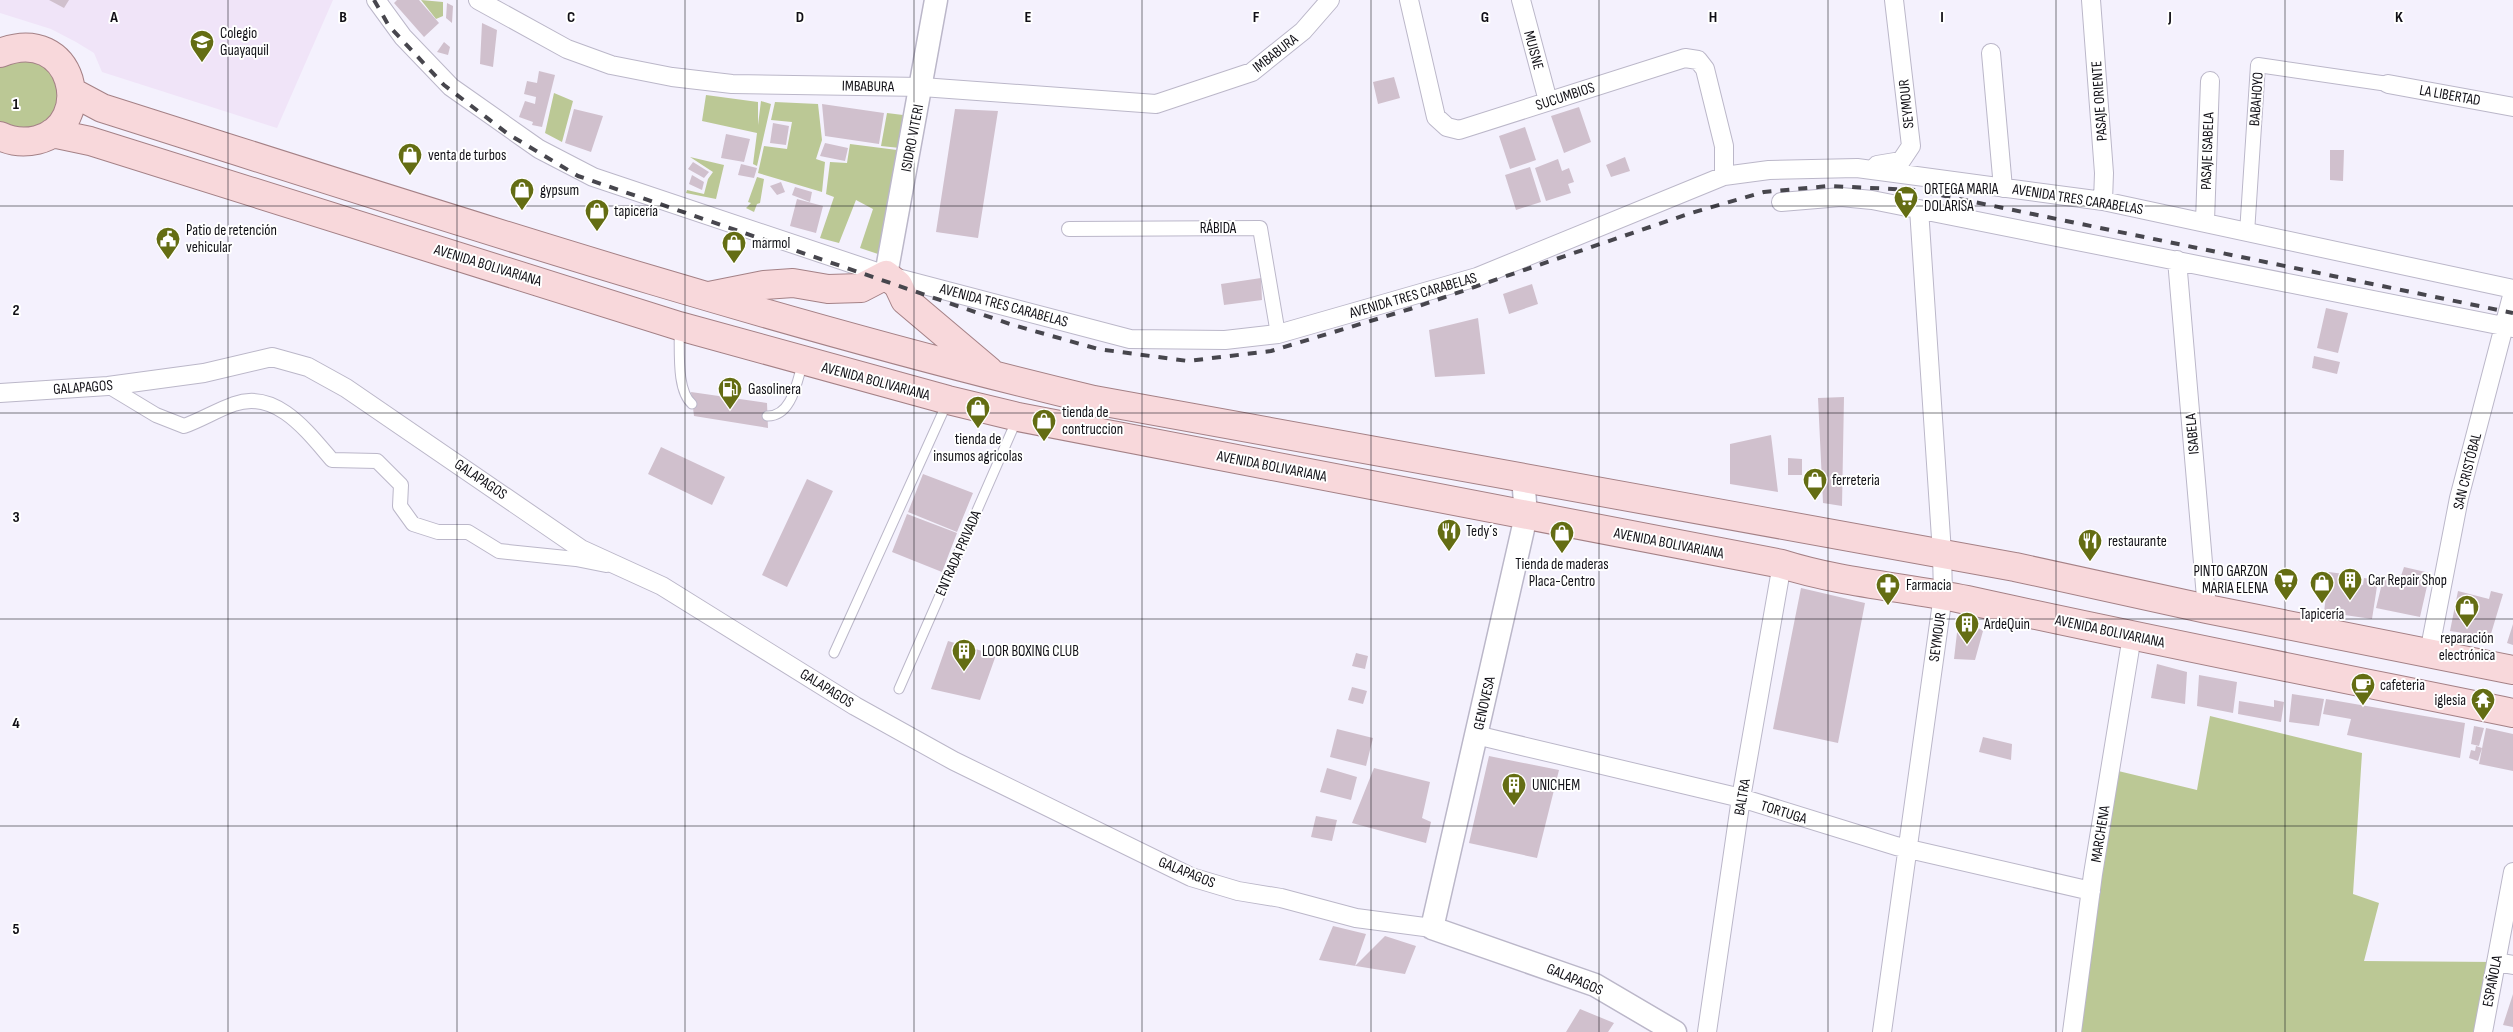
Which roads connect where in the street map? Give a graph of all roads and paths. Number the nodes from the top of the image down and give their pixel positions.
1 (376, 0) edge
2 (478, 0) edge
3 (936, 0) edge
4 (1330, 0) edge
5 (1409, 0) edge
6 (1521, 0) edge
7 (1894, 0) edge
8 (2091, 0) edge
9 (4, 48) edge
10 (1992, 53) dead end
11 (2210, 81) dead end
12 (2388, 84) joint
13 (922, 87) junction
14 (72, 92) junction
15 (1548, 101) junction
16 (2513, 107) edge
17 (52, 133) junction
18 (0, 136) edge
19 (1857, 168) junction
20 (1724, 176) junction
21 (2003, 188) junction
22 (2103, 201) junction
23 (1782, 202) dead end
24 (1919, 209) junction
25 (2205, 221) junction
26 (1069, 228) dead end
27 (2247, 233) junction
28 (2178, 260) junction
29 (886, 275) junction
30 (2513, 290) edge
31 (702, 297) junction
32 (679, 326) junction
33 (2509, 327) edge
34 (1278, 334) junction
35 (804, 361) junction
36 (996, 376) junction
37 (108, 386) junction
38 (0, 393) edge
39 (948, 400) junction
40 (692, 404) dead end
41 (768, 416) dead end
42 (1018, 416) junction
43 (1523, 476) junction
44 (1526, 516) junction
45 (1942, 553) junction
46 (1782, 564) junction
47 (620, 566) junction
48 (1943, 595) junction
49 (2207, 608) junction
50 (2132, 636) junction
51 (2429, 652) junction
52 (834, 653) dead end
53 (2513, 670) edge
54 (899, 689) dead end
55 (2513, 713) edge
56 (1476, 735) junction
57 (1741, 798) junction
58 (1908, 849) junction
59 (2513, 872) edge
60 (2091, 891) junction
61 (1432, 928) junction
62 (2505, 964) edge
63 (1676, 1032) edge
64 (1707, 1032) edge
65 (1882, 1032) edge
66 (2072, 1032) edge
67 (2483, 1032) edge

1 - 29 street, AVENIDA TRES CARABELAS
2 - 13 street, IMBABURA
3 - 13 street, ISIDRO VITERI
4 - 13 street, IMBABURA
5 - 15 street, SUCUMBIOS
6 - 15 street, MUISNE
7 - 19 street, SEYMOUR
8 - 22 street, PASAJE ORIENTE
9 - 14 main road
10 - 21 street
11 - 25 street, PASAJE ISABELA
12 - 16 street, LA LIBERTAD
12 - 27 street, BABAHOYO
13 - 29 street, ISIDRO VITERI
14 - 17 main road
14 - 31 main road
15 - 20 street, SUCUMBIOS
17 - 18 main road
17 - 32 main road, AVENIDA BOLIVARIANA
19 - 20 street, AVENIDA TRES CARABELAS
19 - 21 street, AVENIDA TRES CARABELAS
20 - 34 street, AVENIDA TRES CARABELAS
21 - 22 street, AVENIDA TRES CARABELAS
22 - 25 street, AVENIDA TRES CARABELAS
23 - 24 street
24 - 28 street
24 - 45 street, SEYMOUR
25 - 27 street, AVENIDA TRES CARABELAS
26 - 34 street, RÁBIDA
27 - 30 street, AVENIDA TRES CARABELAS
28 - 33 street
28 - 49 street, ISABELA
29 - 31 main road
29 - 34 street, AVENIDA TRES CARABELAS
29 - 36 main road
30 - 33 street, SAN CRISTÓBAL
31 - 36 main road
32 - 35 main road, AVENIDA BOLIVARIANA
32 - 40 lane
33 - 51 street, SAN CRISTÓBAL
35 - 39 main road, AVENIDA BOLIVARIANA
35 - 41 lane
36 - 43 main road
37 - 38 street, GALAPAGOS
37 - 47 street, GALAPAGOS
37 - 47 street
39 - 42 main road, AVENIDA BOLIVARIANA
39 - 52 lane
42 - 44 main road, AVENIDA BOLIVARIANA
42 - 54 lane, ENTRADA PRIVADA
43 - 44 street, GENOVESA
43 - 45 main road
44 - 46 main road, AVENIDA BOLIVARIANA
44 - 56 street, GENOVESA
45 - 48 street, SEYMOUR
45 - 49 main road
46 - 48 main road, AVENIDA BOLIVARIANA
46 - 57 street, BALTRA
47 - 61 street, GALAPAGOS
48 - 50 main road, AVENIDA BOLIVARIANA
48 - 58 street, SEYMOUR
49 - 51 main road
50 - 55 main road, AVENIDA BOLIVARIANA
50 - 60 street, MARCHENA
51 - 53 main road
56 - 57 street, TORTUGA
56 - 61 street, GENOVESA
57 - 58 street, TORTUGA
57 - 64 street, BALTRA
58 - 60 street, TORTUGA
58 - 65 street, SEYMOUR
59 - 62 street, ESPAÑOLA
60 - 66 street, MARCHENA
61 - 63 street, GALAPAGOS
62 - 67 street, ESPAÑOLA

